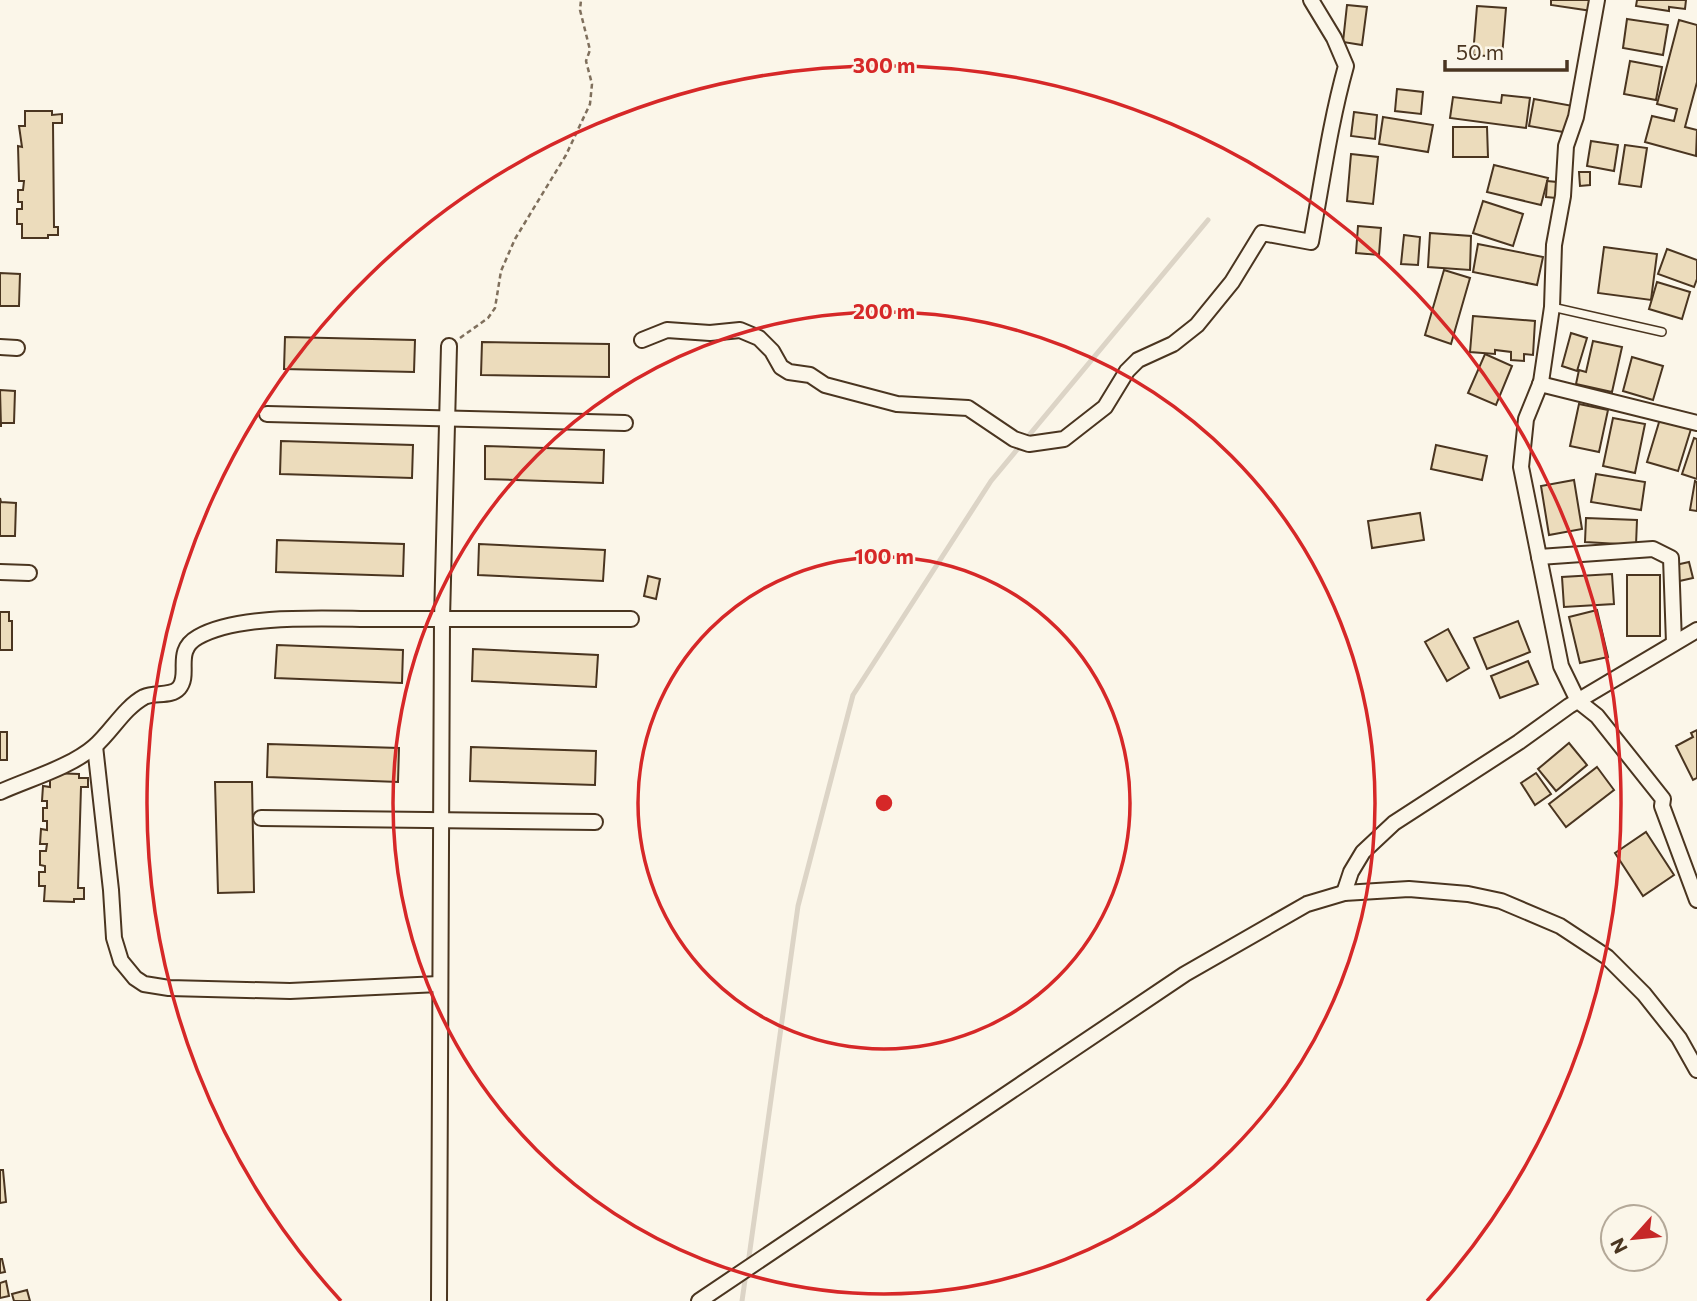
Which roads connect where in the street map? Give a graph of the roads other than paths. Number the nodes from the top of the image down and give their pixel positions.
1 (1311, 0) edge
2 (1597, 0) edge
3 (1552, 307) junction
4 (1662, 332) dead end
5 (642, 340) dead end
6 (449, 346) road end
7 (0, 347) edge
8 (17, 348) dead end
9 (1540, 384) junction
10 (268, 414) dead end
11 (447, 418) junction
12 (625, 423) dead end
13 (1697, 423) edge
14 (1539, 557) junction
15 (0, 572) edge
16 (29, 573) dead end
17 (442, 619) junction
18 (631, 619) dead end
19 (1697, 630) edge
20 (1674, 643) junction
21 (1578, 701) junction
22 (94, 746) junction
23 (0, 792) edge
24 (261, 818) dead end
25 (441, 820) junction
26 (595, 822) dead end
27 (1351, 872) junction
28 (1362, 892) junction
29 (1344, 893) junction
30 (1697, 900) edge
31 (439, 984) junction
32 (1697, 1070) edge
33 (439, 1301) edge
34 (699, 1301) edge

1 - 5 street
2 - 3 street
3 - 4 lane
3 - 9 street
6 - 11 street
7 - 8 street
9 - 13 street
9 - 14 street
10 - 11 street
11 - 12 street
11 - 17 street
14 - 20 street
14 - 21 street
15 - 16 street
17 - 18 street
17 - 22 street
17 - 25 street
19 - 20 street
20 - 21 street
21 - 27 street
21 - 30 street
22 - 23 street
22 - 31 street
24 - 25 street
25 - 26 street
25 - 31 street
27 - 28 street
27 - 29 street
28 - 29 street
28 - 32 street
29 - 34 street
31 - 33 street

